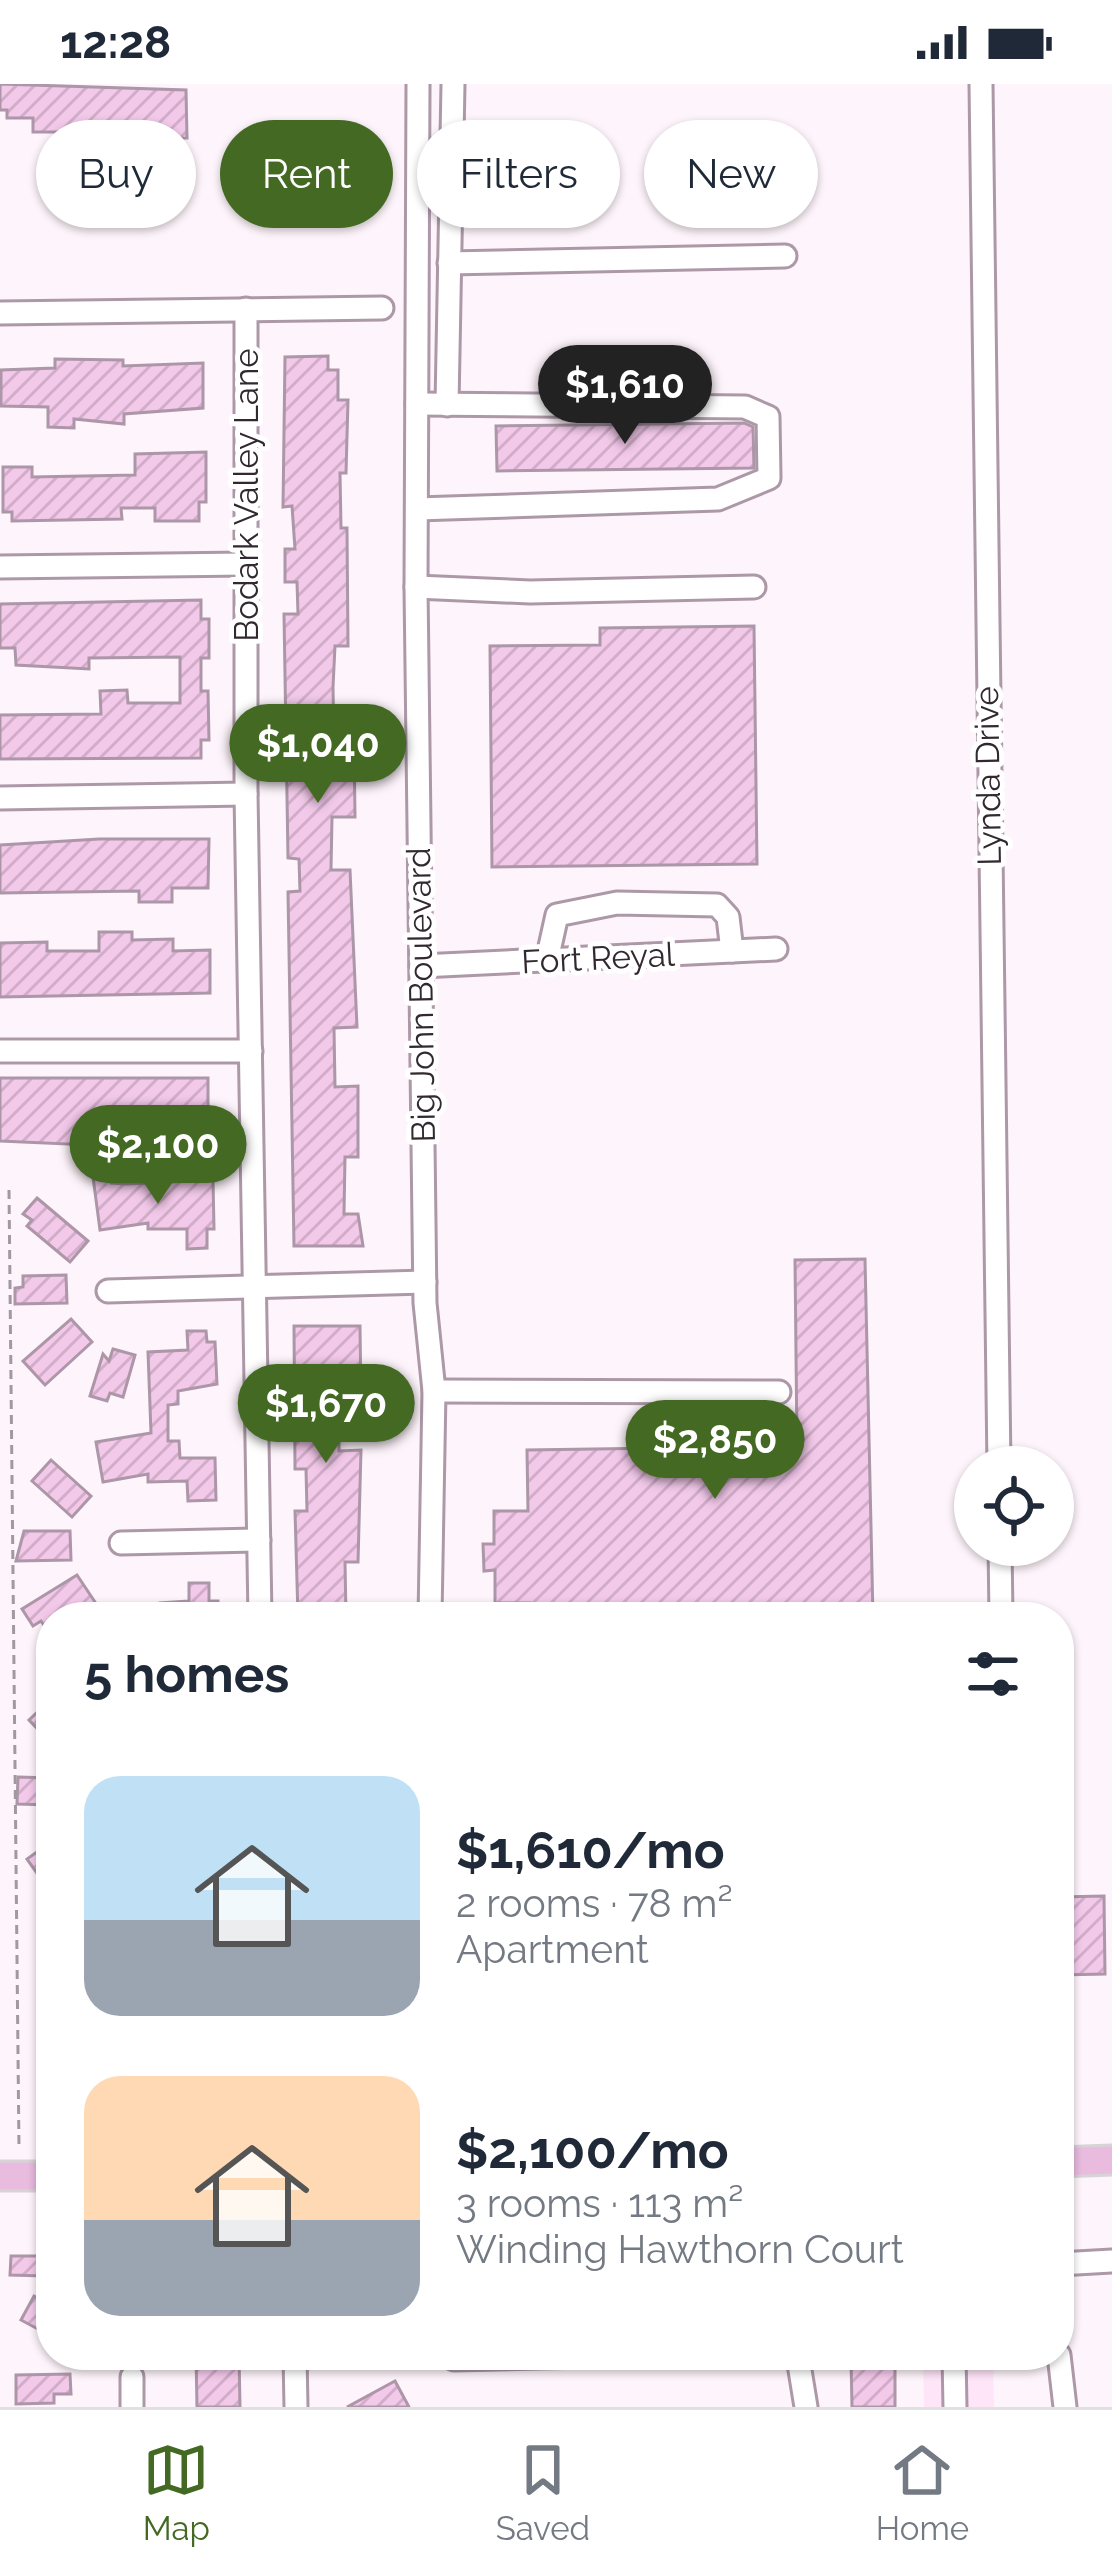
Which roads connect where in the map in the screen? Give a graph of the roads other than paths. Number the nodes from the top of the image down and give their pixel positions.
1 (418, 84) edge
2 (453, 84) edge
3 (981, 84) edge
4 (785, 256) dead end
5 (449, 262) junction
6 (382, 308) dead end
7 (245, 309) junction
8 (0, 313) edge
9 (417, 404) junction
10 (447, 405) junction
11 (417, 509) junction
12 (246, 564) junction
13 (0, 567) edge
14 (416, 587) junction
15 (754, 587) dead end
16 (246, 794) junction
17 (0, 798) edge
18 (776, 949) dead end
19 (732, 951) junction
20 (548, 960) junction
21 (421, 966) junction
22 (0, 1051) edge
23 (251, 1051) junction
24 (425, 1282) junction
25 (254, 1284) junction
26 (108, 1291) dead end
27 (434, 1391) junction
28 (779, 1392) dead end
29 (999, 1446) edge
30 (259, 1540) junction
31 (121, 1543) dead end
32 (1000, 1566) edge
33 (260, 1602) edge
34 (430, 1602) edge
35 (1000, 1602) edge
36 (1112, 2160) edge
37 (1074, 2161) edge
38 (1112, 2260) edge
39 (1074, 2263) edge
40 (295, 2370) edge
41 (800, 2370) edge
42 (954, 2370) edge
43 (1061, 2370) edge
44 (132, 2377) dead end
45 (133, 2407) edge
46 (296, 2407) edge
47 (806, 2407) edge
48 (955, 2407) edge
49 (1065, 2407) edge

1 - 9 street, Big John Boulevard
2 - 5 street
3 - 29 street, Lynda Drive
4 - 5 street
5 - 10 street
6 - 7 street
7 - 8 street
7 - 12 street, Bodark Valley Lane
9 - 10 street
9 - 11 street, Big John Boulevard
10 - 11 street
11 - 14 street, Big John Boulevard
12 - 13 street
12 - 16 street, Bodark Valley Lane
14 - 15 street
14 - 21 street, Big John Boulevard
16 - 17 street
16 - 23 street, Bodark Valley Lane
18 - 19 street, Fort Reyal
19 - 20 street, Fort Reyal
19 - 20 street
20 - 21 street, Fort Reyal
21 - 24 street, Big John Boulevard
22 - 23 street
23 - 25 street, Bodark Valley Lane
24 - 25 street
24 - 27 street, Big John Boulevard
25 - 26 street
25 - 30 street, Bodark Valley Lane
27 - 28 street
27 - 34 street, Big John Boulevard
30 - 31 street
30 - 33 street, Bodark Valley Lane
32 - 35 street
36 - 37 main road
38 - 39 street
40 - 46 street
41 - 47 street
42 - 48 street
43 - 49 street
44 - 45 street

